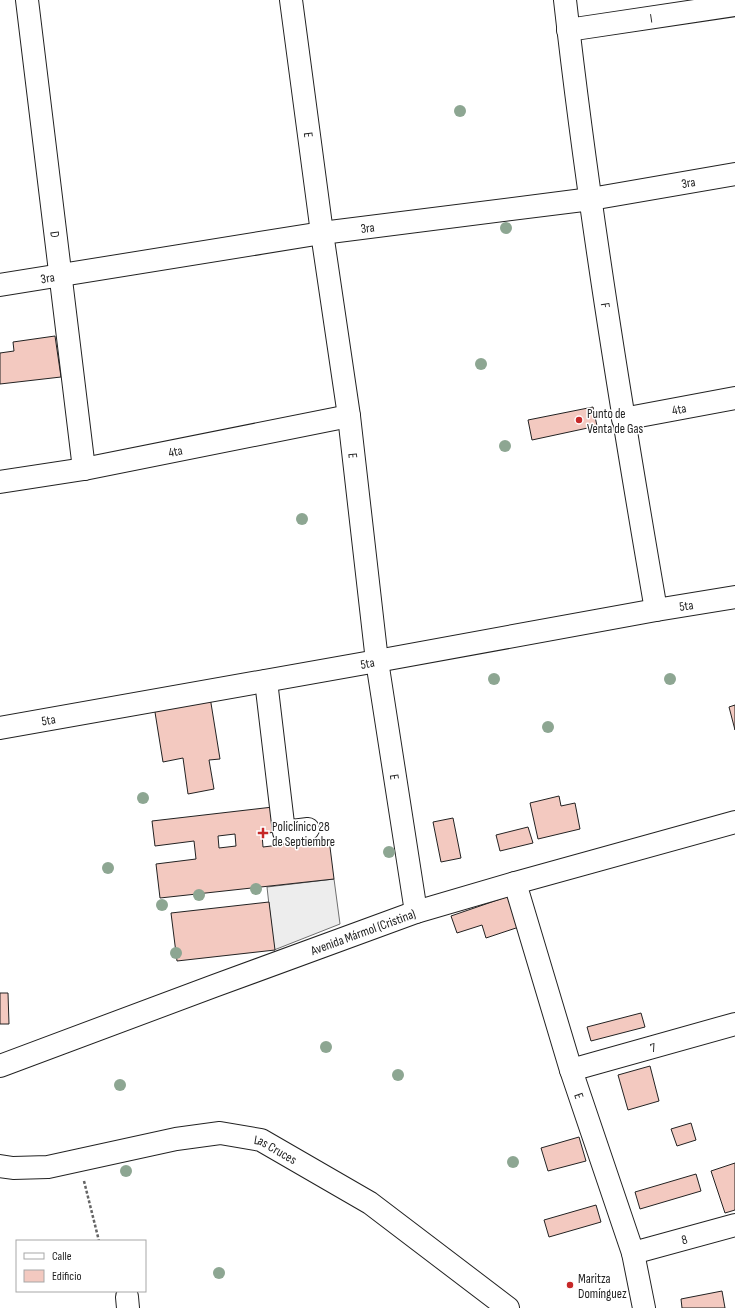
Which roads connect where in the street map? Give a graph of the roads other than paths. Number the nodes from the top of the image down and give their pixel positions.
1 (27, 0) edge
2 (291, 0) edge
3 (565, 0) edge
4 (735, 5) edge
5 (568, 30) junction
6 (735, 174) edge
7 (591, 199) junction
8 (322, 233) junction
9 (61, 276) junction
10 (0, 285) edge
11 (735, 398) edge
12 (349, 416) junction
13 (623, 419) junction
14 (84, 470) junction
15 (0, 482) edge
16 (735, 597) edge
17 (656, 610) junction
18 (377, 661) junction
19 (266, 681) junction
20 (0, 728) edge
21 (735, 822) edge
22 (308, 829) dead end
23 (515, 883) junction
24 (416, 912) junction
25 (735, 1024) edge
26 (0, 1066) edge
27 (571, 1070) junction
28 (0, 1166) edge
29 (735, 1225) edge
30 (633, 1253) junction
31 (508, 1308) edge
32 (644, 1308) edge

1 - 9 street, D
2 - 8 street, E
3 - 5 street, F
4 - 5 street, I
5 - 7 street, F
6 - 7 street, 3ra
7 - 8 street, 3ra
7 - 13 street, F
8 - 9 street, 3ra
8 - 12 street, E
9 - 10 street, 3ra
9 - 14 street, D
11 - 13 street, 4ta
12 - 14 street, 4ta
12 - 18 street, E
13 - 17 street, F
14 - 15 street, 4ta
16 - 17 street, 5ta
17 - 18 street, 5ta
18 - 19 street, 5ta
18 - 24 street, E
19 - 20 street, 5ta
19 - 22 street
21 - 23 street, Avenida Mármol (Cristina)
23 - 24 street, Avenida Mármol (Cristina)
23 - 27 street, E
24 - 26 street, Avenida Mármol (Cristina)
25 - 27 street, 7
27 - 30 street, E
28 - 31 street, Las Cruces
29 - 30 street, 8
30 - 32 street, E

